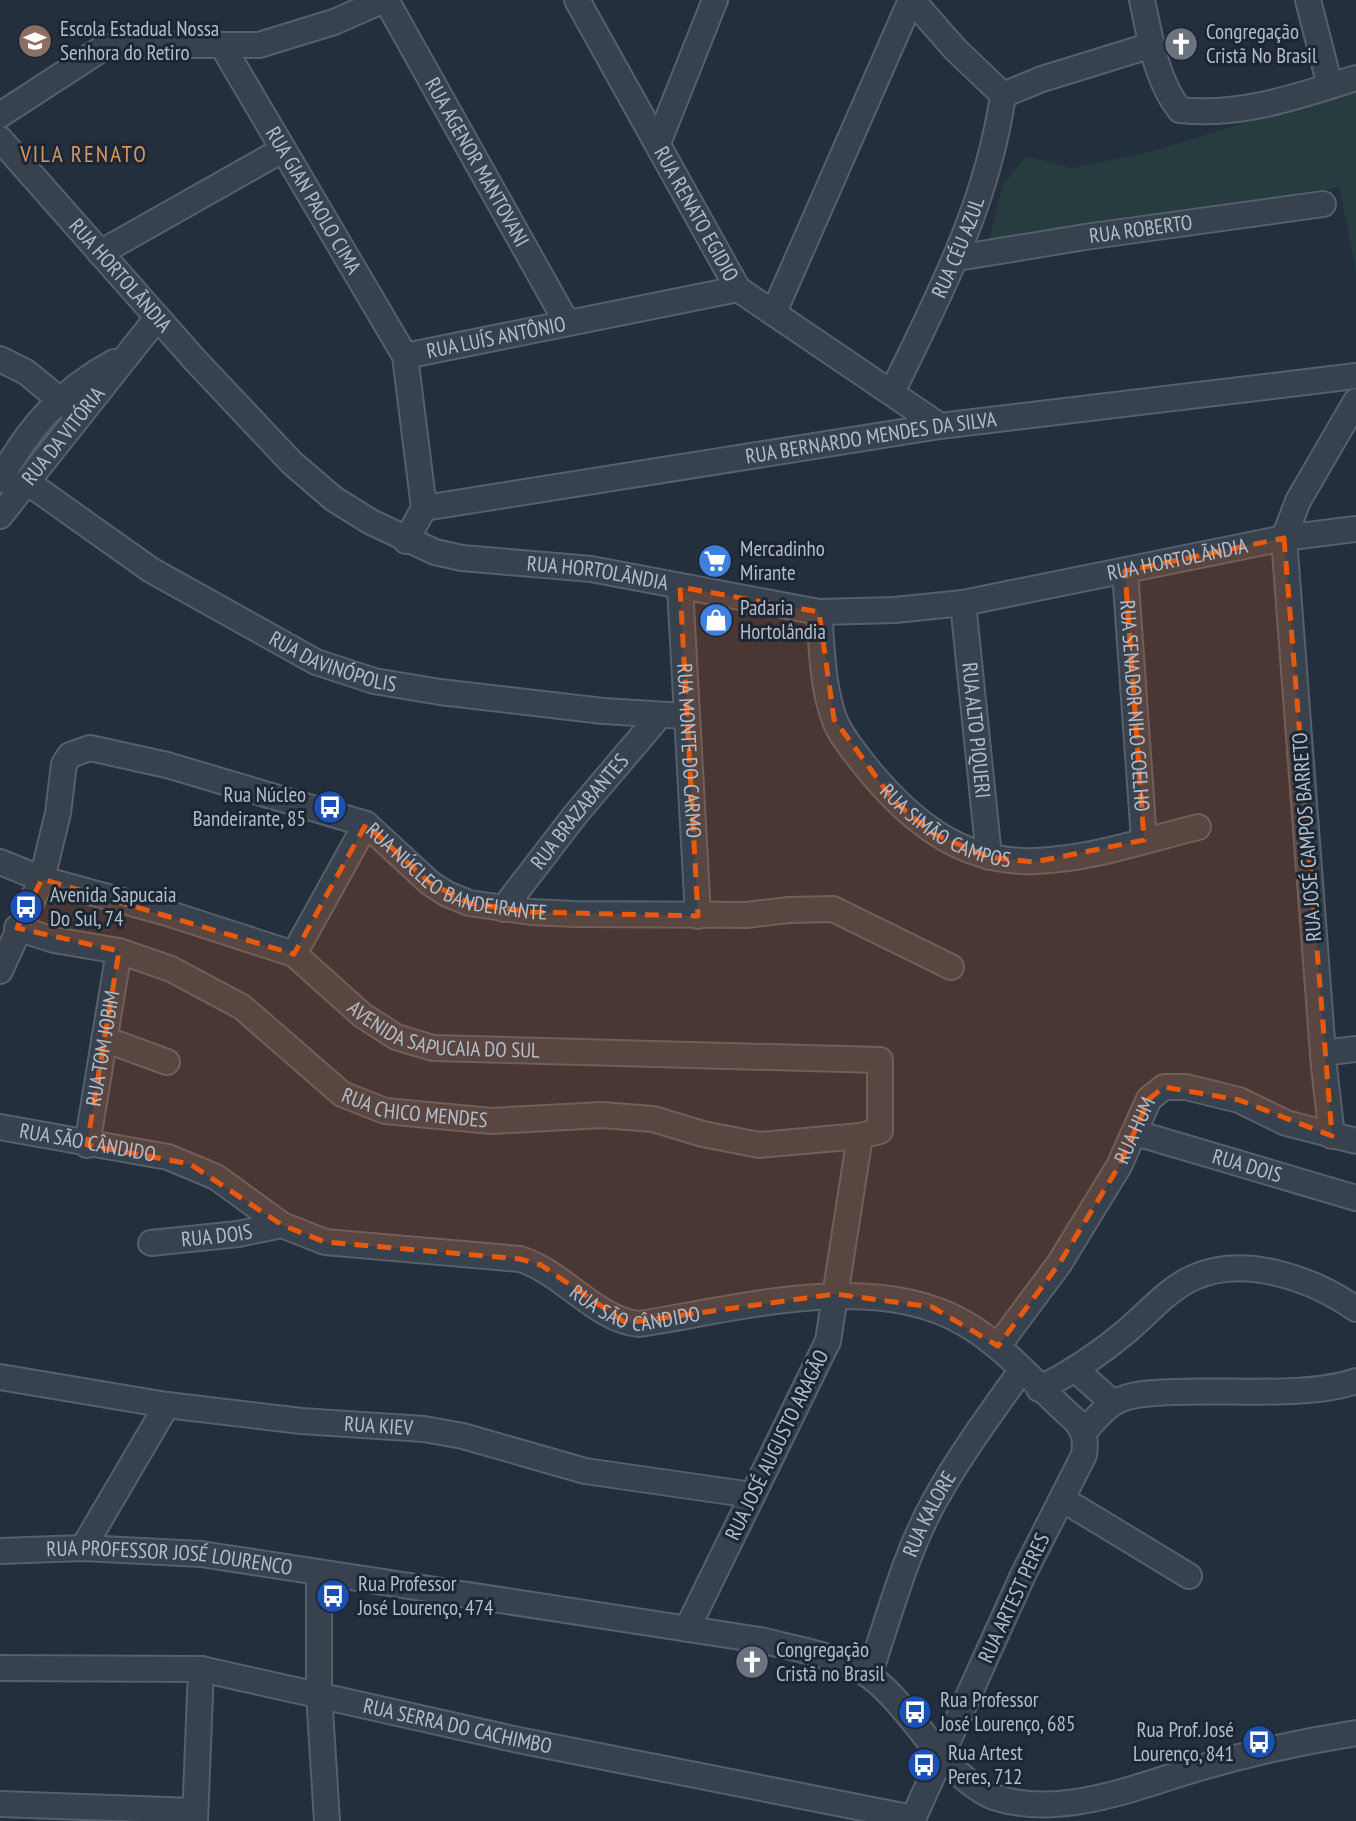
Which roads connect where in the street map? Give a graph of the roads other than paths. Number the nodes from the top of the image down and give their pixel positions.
1 (385, 0) edge
2 (577, 0) edge
3 (715, 0) edge
4 (911, 0) edge
5 (1142, 0) edge
6 (1308, 0) edge
7 (1152, 46) junction
8 (223, 47) junction
9 (1356, 78) edge
10 (1330, 86) junction
11 (1003, 95) junction
12 (0, 115) edge
13 (0, 139) edge
14 (658, 143) junction
15 (282, 150) junction
16 (1323, 204) dead end
17 (100, 253) junction
18 (957, 258) junction
19 (738, 289) junction
20 (774, 312) junction
21 (157, 318) junction
22 (567, 323) junction
23 (405, 355) junction
24 (124, 356) junction
25 (0, 359) edge
26 (1356, 376) edge
27 (892, 392) junction
28 (59, 398) junction
29 (1356, 401) edge
30 (78, 415) junction
31 (940, 426) junction
32 (0, 480) edge
33 (27, 482) junction
34 (424, 508) junction
35 (0, 516) edge
36 (1356, 529) edge
37 (1284, 538) junction
38 (407, 541) junction
39 (1125, 571) junction
40 (680, 587) junction
41 (963, 603) junction
42 (819, 612) junction
43 (673, 715) junction
44 (366, 824) junction
45 (1198, 827) dead end
46 (1144, 841) junction
47 (989, 857) junction
48 (0, 862) edge
49 (42, 879) junction
50 (503, 909) junction
51 (698, 916) junction
52 (17, 928) junction
53 (119, 951) junction
54 (294, 954) junction
55 (951, 967) dead end
56 (0, 971) edge
57 (104, 1039) junction
58 (1356, 1049) edge
59 (1323, 1053) junction
60 (167, 1062) dead end
61 (0, 1127) edge
62 (1136, 1133) junction
63 (860, 1136) junction
64 (1344, 1139) edge
65 (87, 1145) junction
66 (1356, 1198) edge
67 (282, 1225) junction
68 (151, 1243) dead end
69 (835, 1294) junction
70 (1356, 1309) edge
71 (998, 1346) junction
72 (1076, 1370) junction
73 (1021, 1371) junction
74 (0, 1377) edge
75 (1356, 1381) edge
76 (1039, 1388) junction
77 (1112, 1403) junction
78 (167, 1405) junction
79 (1084, 1432) junction
80 (752, 1495) junction
81 (1062, 1499) junction
82 (83, 1548) junction
83 (0, 1551) edge
84 (318, 1573) junction
85 (1189, 1576) dead end
86 (687, 1629) junction
87 (0, 1668) edge
88 (201, 1669) junction
89 (869, 1675) junction
90 (319, 1694) junction
91 (1356, 1733) edge
92 (942, 1755) junction
93 (0, 1804) edge
94 (195, 1816) edge
95 (913, 1819) edge
96 (327, 1821) edge

1 - 8 street
1 - 22 street, RUA AGENOR MANTOVANI
2 - 14 street, RUA RENATO EGIDIO
3 - 14 street
4 - 11 street
4 - 20 street
5 - 7 street
6 - 10 street
7 - 10 street
7 - 11 street
8 - 12 street
8 - 15 street, RUA GIAN PAOLO CIMA
9 - 10 street
11 - 18 street, RUA CÉU AZUL
13 - 17 street, RUA HORTOLÃNDIA
14 - 19 street, RUA RENATO EGIDIO
15 - 17 street
15 - 23 street, RUA GIAN PAOLO CIMA
16 - 18 street, RUA ROBERTO
17 - 21 street, RUA HORTOLÃNDIA
18 - 27 street, RUA CÉU AZUL
19 - 20 street, RUA RENATO EGIDIO
19 - 22 street, RUA LUÍS ANTÔNIO
20 - 27 street, RUA RENATO EGIDIO
21 - 24 street, RUA DA VITÓRIA
21 - 38 street, RUA HORTOLÃNDIA
22 - 23 street, RUA LUÍS ANTÔNIO
23 - 34 street, RUA LUÍS ANTÔNIO
24 - 28 street, RUA DA VITÓRIA
24 - 30 street, RUA DA VITÓRIA
25 - 28 street
26 - 31 street, RUA BERNARDO MENDES DA SILVA
27 - 31 street, RUA RENATO EGIDIO
28 - 30 street
28 - 32 street, RUA DA VITÓRIA
29 - 37 street
30 - 33 street, RUA DA VITÓRIA
31 - 34 street, RUA BERNARDO MENDES DA SILVA
33 - 35 street, RUA DA VITÓRIA
33 - 43 street, RUA DAVINÓPOLIS
34 - 38 street
36 - 37 street, RUA HORTOLÃNDIA
37 - 39 street, RUA HORTOLÃNDIA
37 - 59 street, RUA JOSÉ CAMPOS BARRETO
38 - 40 street, RUA HORTOLÃNDIA
39 - 41 street, RUA HORTOLÃNDIA
39 - 46 street, RUA SENADOR NILO COELHO
40 - 42 street, RUA HORTOLÃNDIA
40 - 43 street, RUA MONTE DO CARMO
41 - 42 street, RUA HORTOLÃNDIA
41 - 47 street, RUA ALTO PIQUERI
42 - 47 street, RUA SIMÃO CAMPOS
43 - 50 street, RUA BRAZABANTES
43 - 51 street, RUA MONTE DO CARMO
44 - 49 street, RUA NÚCLEO BANDEIRANTE
44 - 50 street, RUA NÚCLEO BANDEIRANTE
44 - 54 street
45 - 46 street, RUA SIMÃO CAMPOS
46 - 47 street, RUA SIMÃO CAMPOS
48 - 49 street, AVENIDA SAPUCAIA DO SUL
49 - 52 street, RUA NÚCLEO BANDEIRANTE
49 - 54 street, AVENIDA SAPUCAIA DO SUL
50 - 51 street, RUA NÚCLEO BANDEIRANTE
51 - 55 street, RUA NÚCLEO BANDEIRANTE
52 - 53 street, RUA CHICO MENDES
52 - 56 street, RUA NÚCLEO BANDEIRANTE
53 - 57 street, RUA TOM JOBIM
53 - 63 street, RUA CHICO MENDES
54 - 63 street, AVENIDA SAPUCAIA DO SUL
57 - 60 street
57 - 65 street, RUA TOM JOBIM
58 - 59 street
59 - 64 street, RUA JOSÉ CAMPOS BARRETO
61 - 65 street, RUA SÃO CÂNDIDO
62 - 64 street, RUA HUM
62 - 66 street, RUA DOIS
62 - 71 street, RUA HUM
63 - 69 street, RUA JOSÉ AUGUSTO ARAGÃO
65 - 67 street, RUA SÃO CÂNDIDO
67 - 68 street, RUA DOIS
67 - 69 street, RUA SÃO CÂNDIDO
69 - 71 street, RUA SÃO CÂNDIDO
69 - 80 street, RUA JOSÉ AUGUSTO ARAGÃO
70 - 72 street
71 - 73 street, RUA SÃO CÂNDIDO
72 - 76 street
72 - 77 street
73 - 76 street, RUA SÃO CÂNDIDO
73 - 89 street, RUA KALORE
74 - 78 street, RUA KIEV
75 - 77 street
76 - 79 street
77 - 79 street
78 - 80 street, RUA KIEV
78 - 82 street
79 - 81 street, RUA ARTEST PERES
80 - 86 street, RUA JOSÉ AUGUSTO ARAGÃO
81 - 85 street
81 - 92 street, RUA ARTEST PERES
82 - 83 street, RUA PROFESSOR JOSÉ LOURENCO
82 - 84 street, RUA PROFESSOR JOSÉ LOURENCO
84 - 86 street, RUA PROFESSOR JOSÉ LOURENCO
84 - 90 street
86 - 89 street, RUA PROFESSOR JOSÉ LOURENCO
87 - 88 street, RUA SERRA DO CACHIMBO
88 - 90 street, RUA SERRA DO CACHIMBO
88 - 94 street
89 - 92 street, RUA PROFESSOR JOSÉ LOURENCO
90 - 95 street, RUA SERRA DO CACHIMBO
90 - 96 street
91 - 92 street, RUA PROFESSOR JOSÉ LOURENCO
92 - 95 street, RUA ARTEST PERES
93 - 94 street

